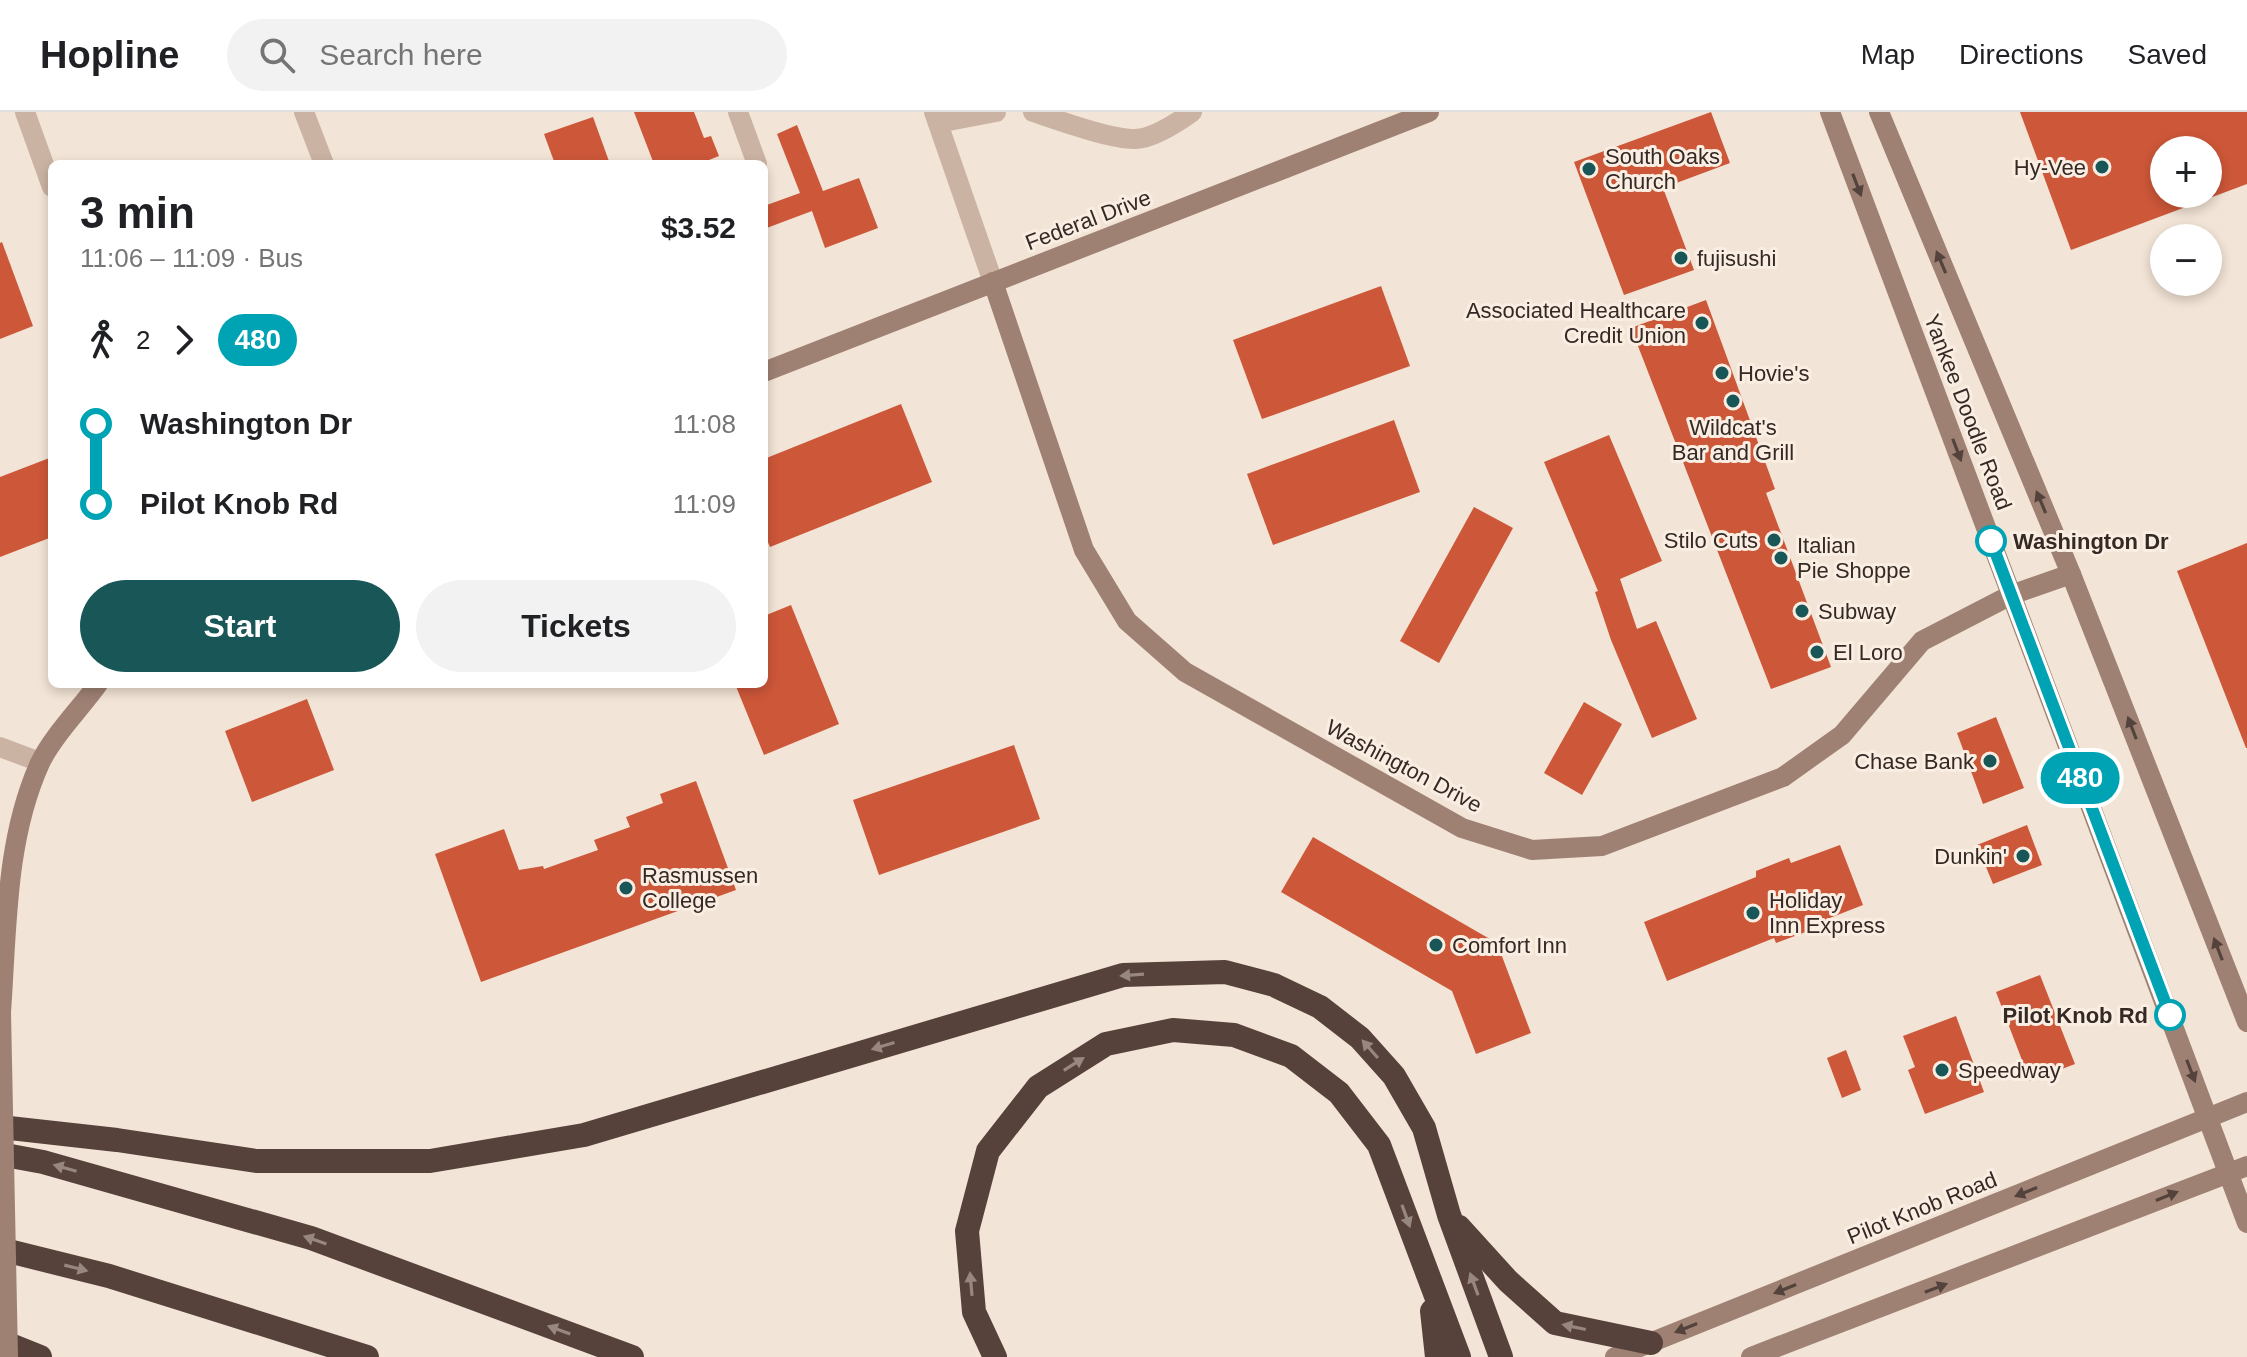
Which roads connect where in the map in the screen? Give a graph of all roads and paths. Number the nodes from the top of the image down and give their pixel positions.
1 (25, 112) edge
2 (304, 112) edge
3 (738, 112) edge
4 (996, 112) edge
5 (1033, 112) edge
6 (1192, 112) edge
7 (1429, 112) edge
8 (1830, 112) edge
9 (1879, 112) edge
10 (936, 118) edge
11 (322, 160) edge
12 (756, 160) edge
13 (48, 176) edge
14 (993, 282) junction
15 (768, 370) edge
16 (2071, 574) junction
17 (2011, 595) junction
18 (95, 688) edge
19 (0, 747) edge
20 (40, 762) junction
21 (1, 1012) edge
22 (2247, 1022) edge
23 (2247, 1102) edge
24 (2209, 1119) junction
25 (0, 1127) edge
26 (0, 1154) edge
27 (2238, 1169) edge
28 (1449, 1215) junction
29 (2247, 1223) edge
30 (0, 1249) edge
31 (1427, 1272) junction
32 (0, 1341) edge
33 (1651, 1343) junction
34 (8, 1357) edge
35 (40, 1357) edge
36 (367, 1357) edge
37 (632, 1357) edge
38 (995, 1357) edge
39 (1437, 1357) edge
40 (1459, 1357) edge
41 (1501, 1357) edge
42 (1615, 1357) edge
43 (1751, 1357) edge

1 - 13 street
2 - 11 street
3 - 12 street
4 - 10 street
5 - 6 street
7 - 14 main road, Federal Drive
8 -> 17 main road, Yankee Doodle Road
16 -> 9 main road, Yankee Doodle Road
10 - 14 street
14 - 15 main road, Federal Drive
14 - 17 main road, Washington Drive
16 - 17 main road, Washington Drive
22 -> 16 main road, Yankee Doodle Road
17 -> 24 main road, Yankee Doodle Road
18 - 20 main road
19 - 20 street
20 - 21 main road
21 - 34 main road, bridge
23 - 24 main road, Pilot Knob Road
24 - 27 main road, Yankee Doodle Road
24 -> 33 main road, Pilot Knob Road
28 -> 25 highway
37 -> 26 highway
27 - 29 main road, Yankee Doodle Road
43 -> 27 main road
33 -> 28 highway
41 -> 28 highway
30 -> 36 highway
38 -> 31 highway
31 - 39 highway
31 - 40 highway
32 - 35 highway
33 - 42 main road, Pilot Knob Road

